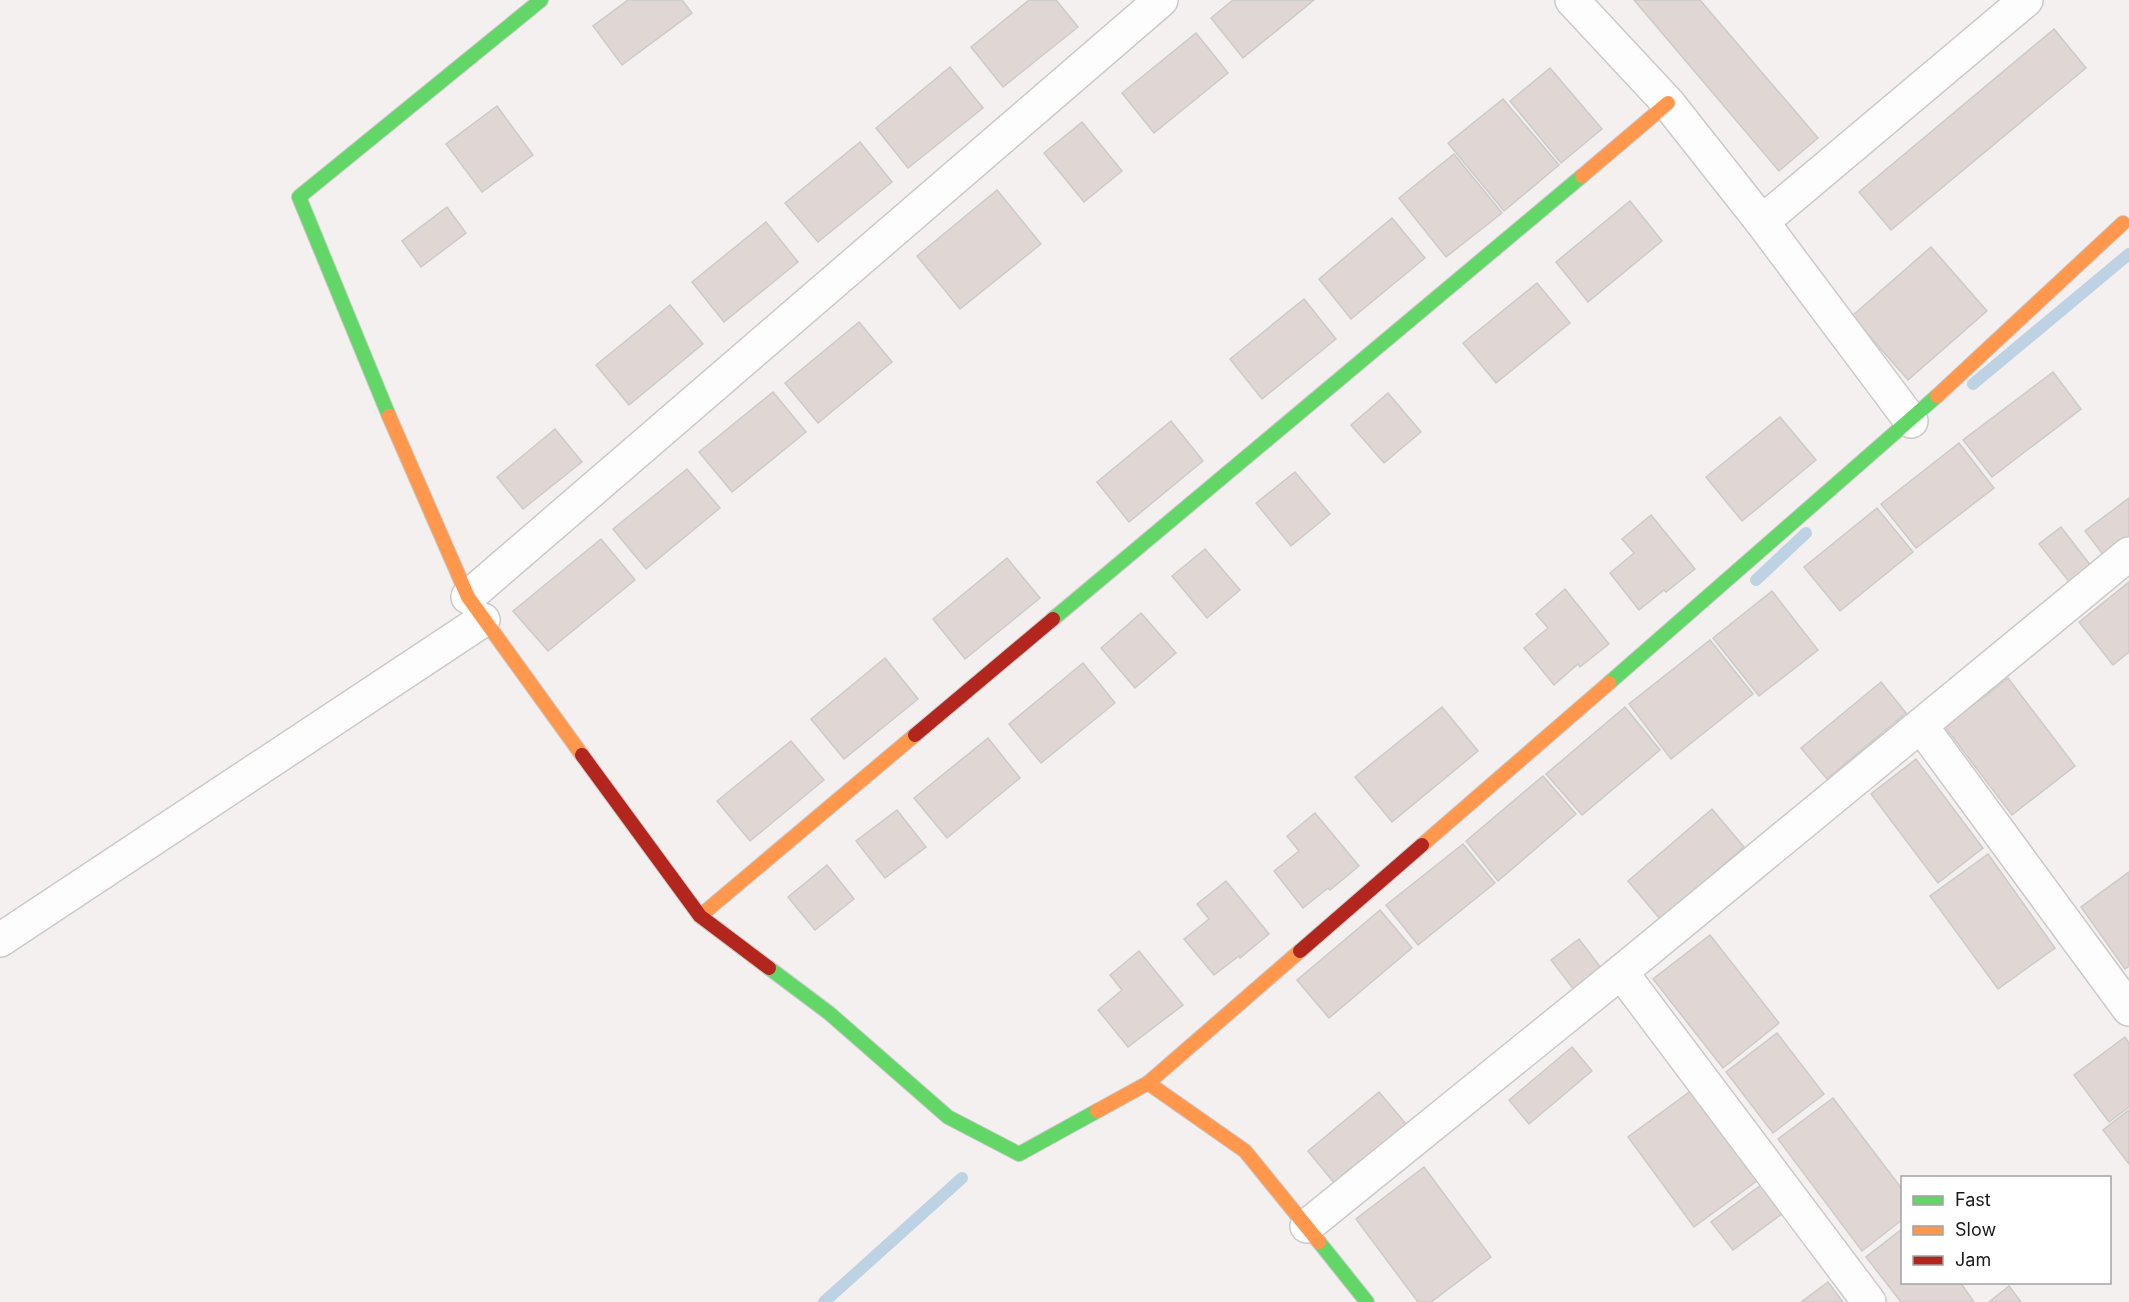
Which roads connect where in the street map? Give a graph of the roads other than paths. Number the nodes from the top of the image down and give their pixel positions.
1 (541, 0) edge
2 (1161, 0) edge
3 (1572, 0) edge
4 (2026, 0) edge
5 (1668, 103) junction
6 (1762, 222) junction
7 (2123, 223) dead end
8 (1911, 421) junction
9 (2129, 554) edge
10 (475, 609) junction
11 (1921, 726) junction
12 (700, 916) junction
13 (0, 940) edge
14 (1621, 972) junction
15 (2129, 1009) edge
16 (1148, 1083) junction
17 (1307, 1226) junction
18 (1367, 1302) edge
19 (1869, 1302) edge

1 - 10 street
2 - 10 street
3 - 5 street
4 - 6 street
5 - 6 street
5 - 12 street
6 - 8 street
7 - 8 street
8 - 16 street
9 - 11 street
10 - 12 street
10 - 13 street
11 - 14 street
11 - 15 street
12 - 16 street
14 - 17 street
14 - 19 street
16 - 17 street
17 - 18 street

